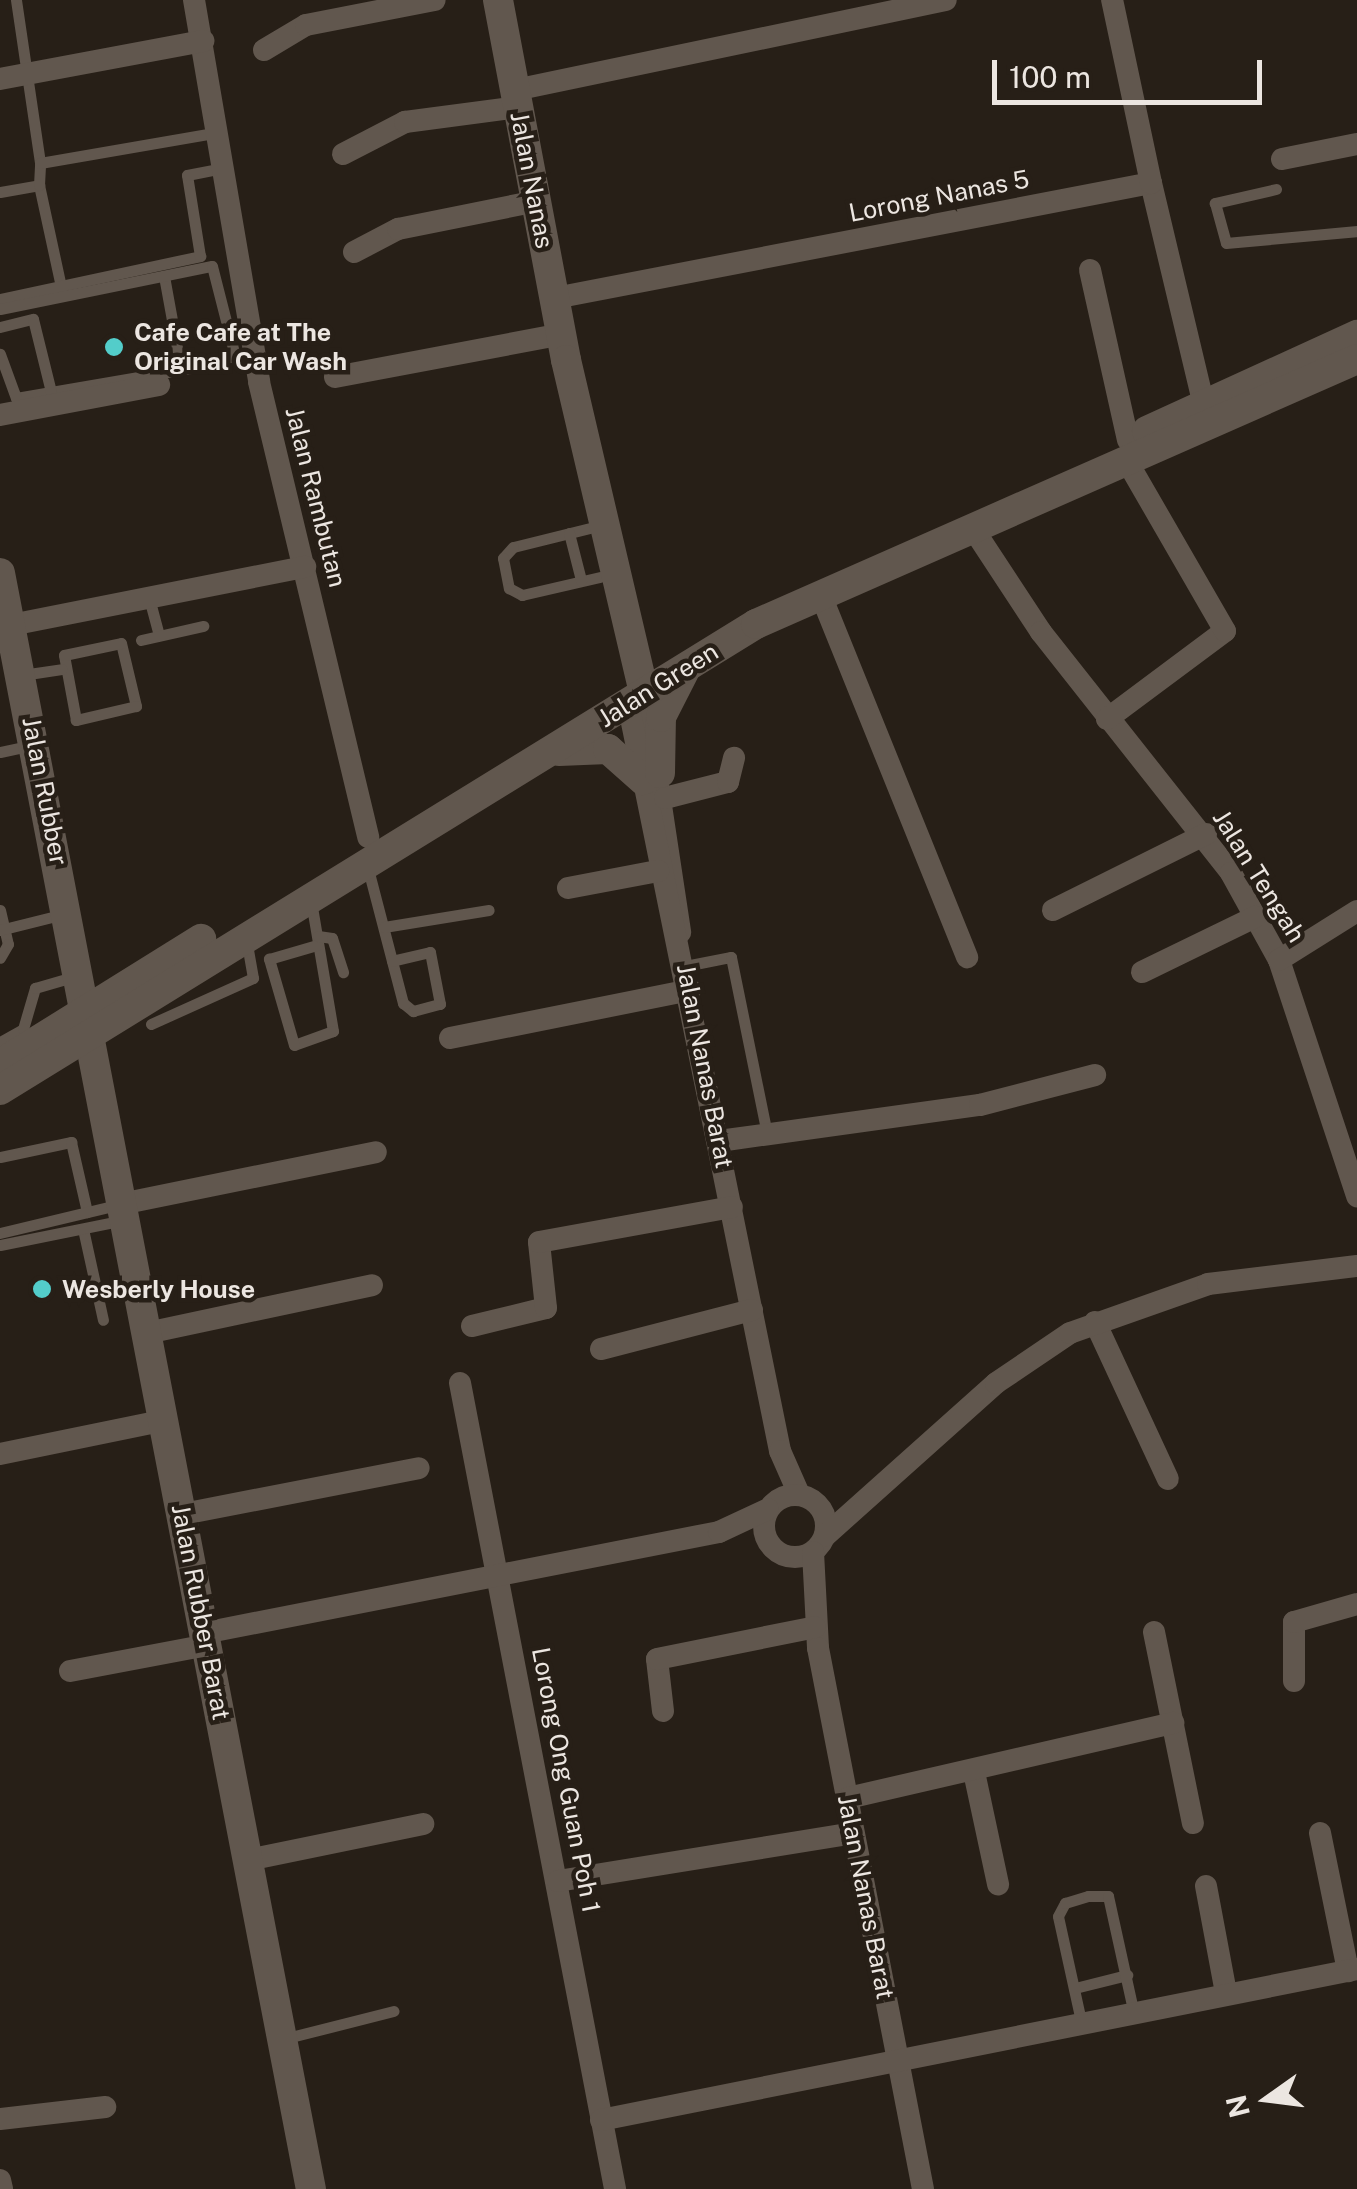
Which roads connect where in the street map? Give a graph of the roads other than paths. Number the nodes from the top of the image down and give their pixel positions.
1 (16, 0) edge
2 (194, 0) edge
3 (435, 0) edge
4 (498, 0) edge
5 (946, 0) edge
6 (1112, 0) edge
7 (203, 41) junction
8 (264, 50) dead end
9 (28, 74) junction
10 (0, 79) edge
11 (517, 98) junction
12 (219, 132) junction
13 (1357, 144) edge
14 (342, 154) dead end
15 (1282, 159) dead end
16 (40, 163) junction
17 (226, 167) junction
18 (1151, 182) junction
19 (39, 184) junction
20 (1276, 189) dead end
21 (0, 192) edge
22 (536, 201) junction
23 (1357, 231) edge
24 (354, 252) dead end
25 (1090, 270) dead end
26 (164, 276) junction
27 (61, 286) junction
28 (555, 298) junction
29 (0, 299) edge
30 (29, 303) junction
31 (0, 309) edge
32 (33, 319) junction
33 (0, 327) edge
34 (1357, 335) edge
35 (564, 347) junction
36 (0, 354) edge
37 (1357, 360) edge
38 (181, 370) junction
39 (335, 377) dead end
40 (159, 385) dead end
41 (51, 392) junction
42 (1204, 405) junction
43 (0, 415) edge
44 (1128, 451) junction
45 (972, 528) junction
46 (579, 531) junction
47 (305, 567) junction
48 (0, 573) edge
49 (590, 578) junction
50 (820, 593) junction
51 (149, 598) junction
52 (11, 625) junction
53 (204, 626) dead end
54 (158, 634) junction
55 (141, 640) dead end
56 (688, 666) junction
57 (14, 669) edge
58 (62, 669) junction
59 (634, 689) junction
60 (1106, 719) junction
61 (36, 744) junction
62 (0, 752) edge
63 (550, 753) junction
64 (734, 758) dead end
65 (656, 784) junction
66 (1206, 834) junction
67 (367, 849) junction
68 (658, 871) junction
69 (568, 888) dead end
70 (310, 896) junction
71 (0, 910) edge
72 (488, 910) dead end
73 (1053, 910) dead end
74 (1357, 911) edge
75 (68, 914) junction
76 (1255, 917) junction
77 (384, 928) junction
78 (4, 929) edge
79 (244, 934) junction
80 (317, 940) junction
81 (683, 956) junction
82 (967, 957) dead end
83 (0, 958) edge
84 (1280, 960) junction
85 (392, 961) junction
86 (343, 972) dead end
87 (1142, 972) dead end
88 (80, 975) junction
89 (690, 990) junction
90 (90, 1022) junction
91 (151, 1024) dead end
92 (450, 1038) dead end
93 (0, 1042) edge
94 (0, 1064) edge
95 (1095, 1075) dead end
96 (0, 1090) edge
97 (1344, 1105) edge
98 (767, 1134) junction
99 (719, 1141) junction
100 (376, 1152) dead end
101 (0, 1158) edge
102 (1357, 1196) edge
103 (732, 1207) junction
104 (87, 1212) junction
105 (123, 1212) junction
106 (83, 1228) junction
107 (0, 1233) edge
108 (0, 1245) edge
109 (1357, 1266) edge
110 (372, 1285) dead end
111 (752, 1310) junction
112 (103, 1320) dead end
113 (1095, 1322) junction
114 (472, 1326) dead end
115 (147, 1333) junction
116 (601, 1348) dead end
117 (460, 1383) dead end
118 (165, 1420) junction
119 (780, 1451) junction
120 (0, 1454) edge
121 (419, 1468) dead end
122 (1168, 1480) dead end
123 (799, 1494) junction
124 (858, 1503) junction
125 (770, 1506) junction
126 (821, 1507) junction
127 (183, 1514) junction
128 (719, 1532) junction
129 (819, 1544) junction
130 (777, 1551) junction
131 (499, 1574) junction
132 (1357, 1604) edge
133 (813, 1616) junction
134 (1154, 1632) dead end
135 (206, 1639) junction
136 (70, 1671) dead end
137 (1294, 1681) dead end
138 (663, 1710) dead end
139 (1172, 1724) junction
140 (974, 1772) junction
141 (848, 1798) junction
142 (1193, 1823) dead end
143 (422, 1824) dead end
144 (853, 1832) junction
145 (1320, 1833) dead end
146 (248, 1860) junction
147 (558, 1881) junction
148 (998, 1884) dead end
149 (1206, 1886) dead end
150 (1352, 1970) edge
151 (1127, 1975) junction
152 (1074, 1988) junction
153 (1226, 1993) junction
154 (1133, 2010) junction
155 (394, 2012) dead end
156 (1080, 2022) junction
157 (283, 2038) junction
158 (898, 2063) junction
159 (105, 2107) dead end
160 (0, 2119) edge
161 (601, 2120) junction
162 (0, 2180) edge
163 (2, 2189) edge
164 (312, 2189) edge
165 (615, 2189) edge
166 (923, 2189) edge

1 - 9 lane
2 - 7 street, Jalan Rambutan
3 - 8 street
4 - 11 main road, Jalan Nanas
5 - 11 street
6 - 18 street
7 - 9 street
7 - 12 street, Jalan Rambutan
9 - 10 street
9 - 16 lane
11 - 14 street
11 - 22 main road, Jalan Nanas
12 - 16 lane
12 - 17 street, Jalan Rambutan
13 - 15 street
16 - 19 lane
17 - 27 lane
17 - 47 street, Jalan Rambutan
18 - 28 street, Lorong Nanas 5
18 - 42 street
19 - 21 lane
19 - 27 lane
20 - 23 lane
22 - 24 street
22 - 28 main road, Jalan Nanas
25 - 44 street
26 - 30 lane
26 - 38 lane
26 - 38 lane
27 - 29 lane
28 - 35 main road, Jalan Nanas
30 - 31 lane
30 - 32 lane
32 - 33 lane
32 - 41 lane
34 - 42 main road, Jalan Green
35 - 39 street
35 - 46 main road, Jalan Nanas
35 - 59 main road, Jalan Nanas
36 - 41 lane
37 - 44 main road, Jalan Green
38 - 41 lane
40 - 43 street
42 - 44 main road, Jalan Green
44 - 45 main road, Jalan Green
44 - 59 main road, Jalan Green
44 - 60 street
45 - 50 main road, Jalan Green
45 - 60 street, Jalan Tengah
46 - 49 main road, Jalan Nanas
46 - 49 lane
47 - 51 street
47 - 67 street, Jalan Rambutan
48 - 52 main road, Jalan Rubber
49 - 59 main road, Jalan Nanas
50 - 56 main road, Jalan Green
50 - 82 street
51 - 52 street
51 - 54 lane
52 - 57 main road, Jalan Rubber
53 - 54 lane
54 - 55 lane
56 - 59 main road, Jalan Green
56 - 65 main road
57 - 58 lane
57 - 61 main road, Jalan Rubber
58 - 58 lane
59 - 63 main road, Jalan Green
59 - 65 street
59 - 67 main road, Jalan Green
60 - 66 street, Jalan Tengah
61 - 62 lane
61 - 75 main road, Jalan Rubber
63 - 65 main road
63 - 67 main road, Jalan Green
64 - 65 street
65 - 68 street, Jalan Nanas Barat
65 - 81 street
66 - 73 street
66 - 76 street, Jalan Tengah
67 - 70 main road, Jalan Green
67 - 77 lane
67 - 90 main road, Jalan Green
68 - 69 street
68 - 81 street, Jalan Nanas Barat
70 - 79 main road, Jalan Green
70 - 80 lane
71 - 78 lane
72 - 77 lane
74 - 84 street
75 - 78 lane
75 - 88 main road, Jalan Rubber
76 - 84 street, Jalan Tengah
76 - 87 street
77 - 85 lane
78 - 83 lane
79 - 90 main road, Jalan Green
79 - 91 lane
80 - 80 lane
80 - 86 lane
81 - 89 street, Jalan Nanas Barat
81 - 98 lane
84 - 97 street, Jalan Tengah
85 - 85 lane
88 - 90 main road, Jalan Rubber
88 - 93 lane
89 - 92 street
89 - 99 street, Jalan Nanas Barat
90 - 94 main road, Jalan Green
90 - 96 main road, Jalan Green
90 - 105 main road, Jalan Rubber Barat
95 - 98 street
97 - 102 street, Jalan Tengah
98 - 99 street
99 - 103 street, Jalan Nanas Barat
100 - 105 street
101 - 104 lane
103 - 111 street, Jalan Nanas Barat
103 - 114 street
104 - 105 lane
104 - 107 lane
105 - 106 lane
105 - 115 main road, Jalan Rubber Barat
106 - 108 lane
106 - 112 lane
109 - 113 street
110 - 115 street
111 - 116 street
111 - 119 street, Jalan Nanas Barat
113 - 122 street
113 - 124 street
115 - 118 main road, Jalan Rubber Barat
117 - 131 street, Lorong Ong Guan Poh 1
118 - 120 street
118 - 127 main road, Jalan Rubber Barat
119 - 123 street, Jalan Nanas Barat
119 - 125 street, Jalan Nanas Barat
121 - 127 street
123 - 125 street
123 - 126 street
124 - 126 street
124 - 129 street
125 - 128 street
125 - 130 street, Jalan Nanas Barat
126 - 129 street, Jalan Nanas Barat
127 - 135 main road, Jalan Rubber Barat
128 - 130 street
128 - 131 street
129 - 130 street
129 - 133 street, Jalan Nanas Barat
130 - 133 street, Jalan Nanas Barat
131 - 135 street
131 - 147 street, Lorong Ong Guan Poh 1
132 - 137 street
133 - 138 street
133 - 141 street, Jalan Nanas Barat
134 - 139 street
135 - 136 street
135 - 146 main road, Jalan Rubber Barat
139 - 140 street
139 - 142 street
140 - 141 street
140 - 148 street
141 - 144 street, Jalan Nanas Barat
143 - 146 street
144 - 147 street
144 - 158 street, Jalan Nanas Barat
145 - 150 street
146 - 157 main road, Jalan Rubber Barat
147 - 161 street, Lorong Ong Guan Poh 1
149 - 153 street
150 - 153 street
151 - 152 lane
151 - 152 lane
151 - 154 lane
152 - 156 lane
153 - 154 street
154 - 156 street
155 - 157 lane
156 - 158 street
157 - 164 main road, Jalan Rubber Barat
158 - 161 street
158 - 166 street, Jalan Nanas Barat
159 - 160 street
161 - 165 street, Lorong Ong Guan Poh 1
162 - 163 street

